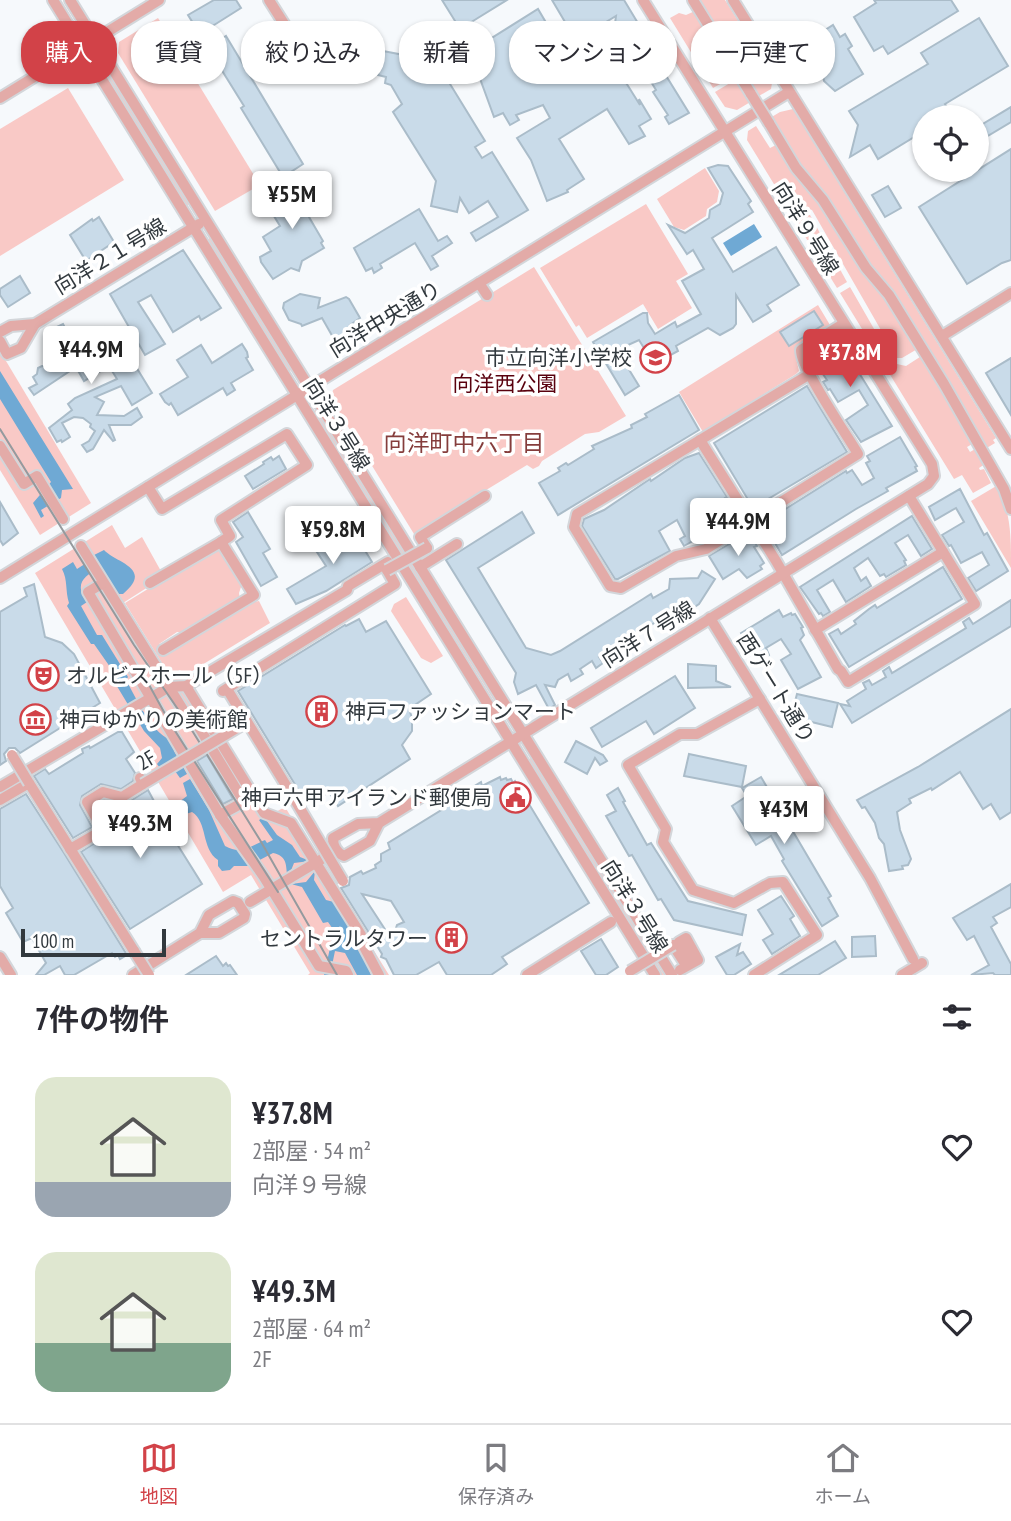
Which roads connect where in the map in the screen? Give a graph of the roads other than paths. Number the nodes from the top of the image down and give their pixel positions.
1 (53, 0) edge
2 (70, 0) edge
3 (159, 0) edge
4 (269, 0) edge
5 (643, 0) edge
6 (693, 0) edge
7 (733, 0) edge
8 (66, 21) edge
9 (83, 21) edge
10 (282, 21) edge
11 (117, 26) edge
12 (117, 76) edge
13 (23, 84) edge
14 (105, 84) edge
15 (789, 92) junction
16 (0, 98) edge
17 (724, 131) junction
18 (206, 220) junction
19 (193, 228) junction
20 (479, 283) junction
21 (1011, 293) edge
22 (487, 295) dead end
23 (35, 324) junction
24 (843, 324) junction
25 (0, 332) edge
26 (942, 336) junction
27 (0, 341) edge
28 (810, 374) junction
29 (309, 387) junction
30 (297, 395) junction
31 (700, 440) junction
32 (0, 446) edge
33 (1011, 449) edge
34 (934, 475) joint
35 (148, 487) junction
36 (485, 496) dead end
37 (909, 496) junction
38 (1011, 509) edge
39 (63, 519) dead end
40 (750, 521) junction
41 (221, 542) junction
42 (457, 544) dead end
43 (80, 546) dead end
44 (943, 552) junction
45 (388, 566) junction
46 (420, 567) junction
47 (783, 573) junction
48 (0, 578) edge
49 (103, 583) junction
50 (150, 583) dead end
51 (710, 618) junction
52 (815, 630) junction
53 (163, 650) dead end
54 (186, 686) junction
55 (169, 687) junction
56 (760, 699) junction
57 (146, 701) junction
58 (247, 722) junction
59 (523, 735) junction
60 (511, 742) junction
61 (12, 755) dead end
62 (236, 777) junction
63 (29, 782) junction
64 (0, 788) edge
65 (0, 800) edge
66 (220, 816) junction
67 (379, 823) dead end
68 (70, 849) junction
69 (331, 855) dead end
70 (316, 863) junction
71 (343, 881) dead end
72 (271, 890) junction
73 (250, 902) dead end
74 (611, 922) dead end
75 (200, 933) dead end
76 (0, 957) edge
77 (912, 968) edge
78 (344, 973) edge
79 (627, 973) edge
80 (676, 973) edge
81 (11, 975) edge
82 (133, 975) edge
83 (149, 975) edge
84 (379, 975) edge
85 (527, 975) edge
86 (654, 975) edge
87 (754, 975) edge
88 (929, 975) edge

1 - 8 street, 向洋３号線
2 - 9 street, 向洋３号線
3 - 11 street
4 - 10 street
5 - 17 street, 向洋９号線
6 - 38 street, bridge
7 - 15 street
12 - 18 street, 向洋３号線
13 - 16 street
14 - 19 street, 向洋３号線
15 - 17 street, 向洋中央通り
15 - 26 street
17 - 20 street, 向洋中央通り
17 - 24 street, 向洋９号線
18 - 19 street, 向洋２１号線
18 - 29 street, 向洋３号線
19 - 23 street, 向洋２１号線
19 - 30 street, 向洋３号線
20 - 22 street
20 - 29 street, 向洋中央通り
21 - 26 street
23 - 25 street, 向洋２１号線
23 - 27 street, 向洋２１号線
24 - 28 street
24 - 34 street, 向洋９号線
26 - 33 street
28 - 31 street
28 - 40 street
29 - 30 street, 向洋中央通り
29 - 46 street, 向洋３号線
30 - 35 street, 向洋中央通り
30 - 60 street, 向洋３号線
31 - 40 street
31 - 40 street
32 - 39 street
34 - 37 street, 向洋７号線
35 - 41 street
35 - 48 street, 向洋中央通り
36 - 45 street, bridge
37 - 44 street
37 - 47 street, 向洋７号線
40 - 47 street
41 - 50 street
41 - 53 street
42 - 46 street
43 - 49 street
44 - 52 street
44 - 52 street
45 - 54 street
45 - 58 street
46 - 59 street, 向洋３号線
47 - 51 street, 向洋７号線
47 - 52 street
49 - 55 street
49 - 57 street
51 - 56 street, 西ゲート通り
51 - 59 street, 向洋７号線
54 - 55 street
54 - 62 street
55 - 57 street
55 - 62 street
56 - 77 street, 西ゲート通り
56 - 87 street
57 - 64 street
57 - 66 street
58 - 68 street, 2F, bridge
58 - 71 street, bridge
59 - 60 street, 向洋７号線
59 - 80 street, 向洋３号線
60 - 67 street, 向洋７号線
60 - 86 street, 向洋３号線
61 - 63 street, bridge
62 - 66 street
62 - 70 street
63 - 65 street
63 - 68 street
66 - 72 street
68 - 83 street, bridge
69 - 70 street
70 - 72 street
70 - 84 street
72 - 73 street
72 - 78 street
74 - 85 street
75 - 82 street
76 - 81 street
77 - 88 street, 西ゲート通り
79 - 80 street, bridge

